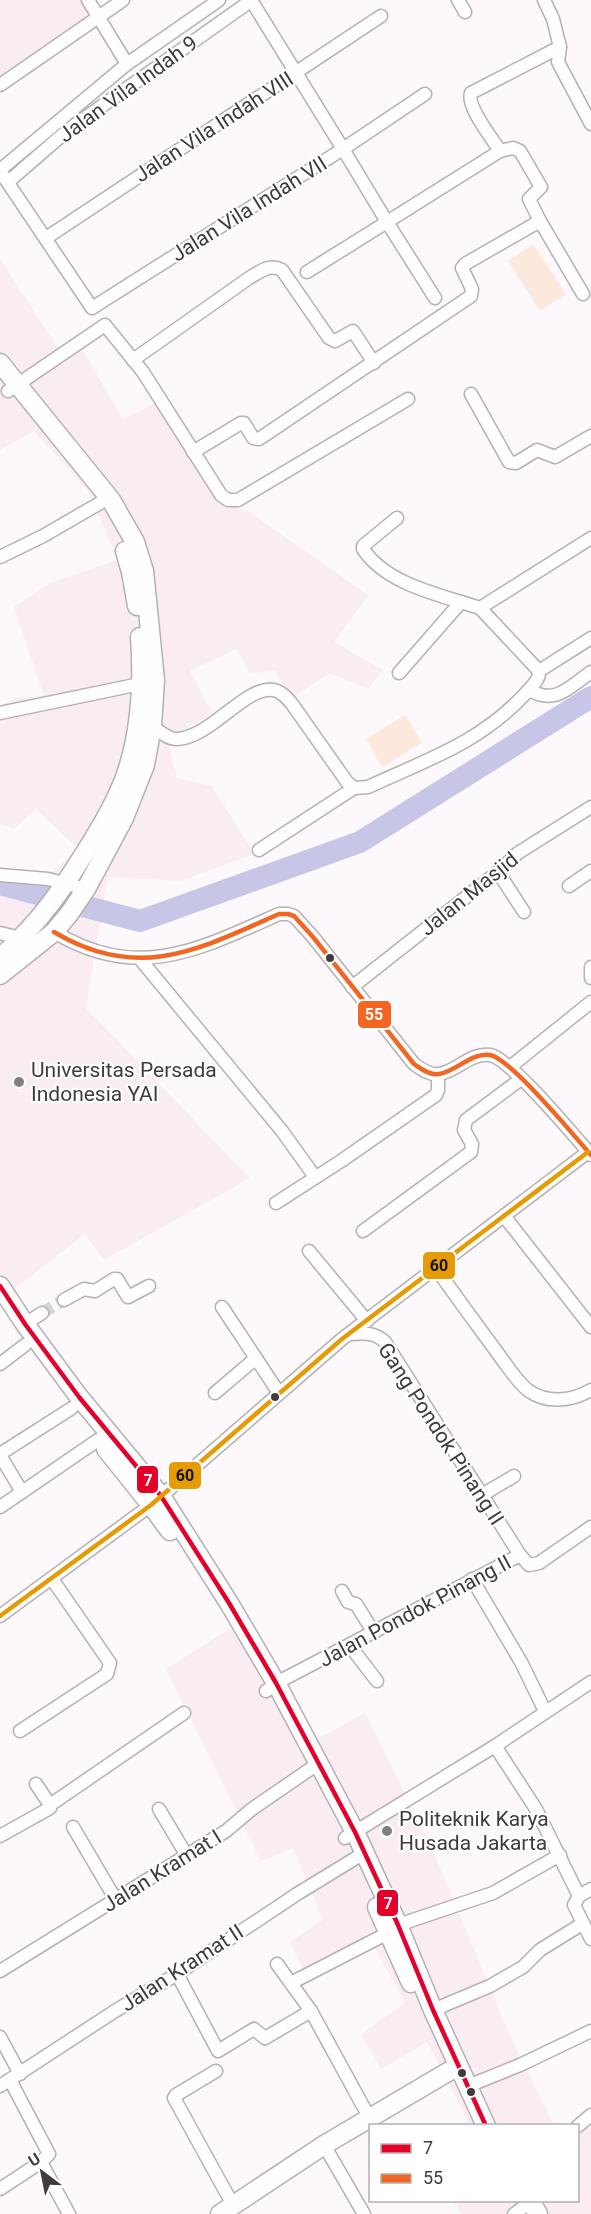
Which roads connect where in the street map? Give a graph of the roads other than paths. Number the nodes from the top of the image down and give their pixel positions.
1 (88, 0) edge
2 (123, 0) edge
3 (219, 0) edge
4 (251, 0) edge
5 (458, 0) edge
6 (544, 0) edge
7 (465, 12) dead end
8 (99, 16) junction
9 (381, 16) dead end
10 (560, 47) junction
11 (127, 64) junction
12 (295, 74) junction
13 (0, 84) edge
14 (424, 94) dead end
15 (591, 124) edge
16 (343, 150) junction
17 (500, 151) junction
18 (0, 171) edge
19 (8, 182) junction
20 (540, 221) junction
21 (387, 222) junction
22 (46, 238) junction
23 (307, 272) dead end
24 (583, 294) dead end
25 (435, 298) dead end
26 (133, 360) junction
27 (0, 363) edge
28 (374, 363) junction
29 (8, 386) edge
30 (471, 394) dead end
31 (408, 399) dead end
32 (591, 436) edge
33 (193, 452) junction
34 (100, 502) junction
35 (397, 518) dead end
36 (591, 538) edge
37 (0, 557) edge
38 (461, 602) junction
39 (480, 608) junction
40 (591, 638) edge
41 (539, 671) junction
42 (591, 672) edge
43 (399, 673) dead end
44 (140, 684) junction
45 (529, 690) junction
46 (0, 713) edge
47 (152, 726) junction
48 (354, 788) junction
49 (591, 807) edge
50 (259, 850) dead end
51 (591, 871) edge
52 (498, 872) junction
53 (0, 875) edge
54 (569, 886) dead end
55 (61, 891) junction
56 (84, 891) junction
57 (525, 912) dead end
58 (67, 916) junction
59 (0, 933) edge
60 (54, 933) junction
61 (21, 938) junction
62 (0, 958) edge
63 (141, 959) junction
64 (591, 967) edge
65 (0, 975) edge
66 (591, 978) edge
67 (352, 987) junction
68 (591, 1002) edge
69 (510, 1066) junction
70 (438, 1075) junction
71 (521, 1079) junction
72 (590, 1154) edge
73 (315, 1177) junction
74 (276, 1203) dead end
75 (504, 1216) junction
76 (363, 1231) dead end
77 (309, 1251) dead end
78 (436, 1268) junction
79 (0, 1286) edge
80 (149, 1286) dead end
81 (64, 1300) tunnel mouth
82 (222, 1306) dead end
83 (0, 1309) edge
84 (42, 1313) tunnel mouth
85 (25, 1324) junction
86 (358, 1327) junction
87 (591, 1327) edge
88 (25, 1344) junction
89 (256, 1358) junction
90 (0, 1364) edge
91 (591, 1390) edge
92 (215, 1393) dead end
93 (279, 1393) junction
94 (72, 1408) junction
95 (98, 1440) junction
96 (0, 1455) edge
97 (514, 1476) dead end
98 (22, 1492) junction
99 (482, 1496) junction
100 (156, 1501) junction
101 (0, 1507) edge
102 (591, 1527) edge
103 (520, 1555) junction
104 (52, 1579) junction
105 (472, 1579) junction
106 (342, 1591) dead end
107 (1, 1614) edge
108 (374, 1633) junction
109 (350, 1646) junction
110 (377, 1682) dead end
111 (591, 1682) edge
112 (271, 1687) junction
113 (545, 1711) junction
114 (184, 1713) dead end
115 (20, 1731) dead end
116 (495, 1746) junction
117 (315, 1767) junction
118 (36, 1784) dead end
119 (50, 1805) junction
120 (159, 1809) dead end
121 (73, 1827) dead end
122 (350, 1835) junction
123 (0, 1836) edge
124 (360, 1855) junction
125 (560, 1855) junction
126 (187, 1856) junction
127 (591, 1889) edge
128 (579, 1896) junction
129 (116, 1900) junction
130 (582, 1924) junction
131 (393, 1929) junction
132 (591, 1939) edge
133 (277, 1964) dead end
134 (0, 1971) edge
135 (411, 1971) junction
136 (177, 1974) junction
137 (291, 1983) junction
138 (433, 2010) junction
139 (311, 2011) junction
140 (591, 2031) edge
141 (0, 2037) edge
142 (454, 2068) junction
143 (216, 2071) dead end
144 (10, 2080) edge
145 (468, 2086) junction
146 (591, 2115) edge
147 (369, 2117) junction
148 (478, 2124) edge
149 (485, 2124) edge
150 (579, 2125) edge
151 (324, 2145) junction
152 (41, 2162) junction
153 (0, 2189) edge
154 (226, 2209) edge
155 (69, 2214) edge
156 (364, 2214) edge

1 - 8 street
2 - 8 street
3 - 11 street
4 - 12 street
4 - 19 street, Jalan Vila Indah 9
5 - 7 street
6 - 10 street
8 - 11 street
8 - 13 street
9 - 12 street, Jalan Vila Indah VIII
10 - 15 street
10 - 17 street
11 - 18 street
12 - 16 street
12 - 22 street, Jalan Vila Indah VIII
14 - 16 street
16 - 21 street, Jalan Vila Indah VII
16 - 22 street, Jalan Vila Indah VII
17 - 20 street
17 - 21 street
18 - 19 street
19 - 22 street
20 - 24 street
20 - 28 street
21 - 23 street
21 - 25 street, Jalan Vila Indah VII
26 - 28 street
26 - 29 street
26 - 33 street
27 - 29 main road
28 - 33 street
29 - 34 main road
29 - 47 main road
30 - 32 street
31 - 33 street
34 - 37 street
34 - 44 main road
35 - 38 street
36 - 39 street
38 - 39 street
38 - 43 street
39 - 41 street
40 - 41 street
41 - 45 street
42 - 45 street
44 - 46 street
44 - 55 main road
45 - 48 street
47 - 48 street
47 - 56 main road
48 - 50 street
49 - 52 street, Jalan Masjid
51 - 54 street
52 - 57 street
52 - 67 street, Jalan Masjid
53 - 55 street
55 - 56 street
55 - 58 main road
55 - 61 main road
56 - 58 main road
58 - 60 main road
59 - 61 street
60 - 63 street
60 - 65 main road
61 - 62 main road
63 - 67 street
63 - 73 street
64 - 66 street
67 - 70 street
68 - 69 street
69 - 70 street
69 - 71 street
70 - 73 street
71 - 72 street
71 - 76 street
72 - 75 street
73 - 74 street
75 - 78 street
75 - 87 street
77 - 86 street
78 - 86 street
78 - 91 street
79 - 85 main road
80 - 81 street
82 - 89 street
83 - 88 main road
84 - 85 street
85 - 100 main road
86 - 93 street
86 - 99 street, Gang Pondok Pinang II
88 - 90 street
88 - 94 main road
89 - 92 street
89 - 93 street
93 - 100 street
94 - 95 main road
94 - 96 street
95 - 98 street
95 - 100 main road
96 - 98 street
97 - 99 street
98 - 101 street
99 - 103 street, Gang Pondok Pinang II
100 - 104 street
100 - 112 main road
102 - 103 street, Jalan Pondok Pinang II
103 - 105 street, Jalan Pondok Pinang II
104 - 107 street
104 - 115 street
105 - 108 street, Jalan Pondok Pinang II
105 - 113 street
106 - 108 street
108 - 109 street, Jalan Pondok Pinang II
109 - 110 street
109 - 112 street, Jalan Pondok Pinang II
111 - 113 street
112 - 117 main road
113 - 116 street
114 - 119 street
116 - 122 street
116 - 125 street
117 - 122 main road
117 - 126 street, Jalan Kramat I
118 - 119 street
119 - 123 street
120 - 126 street
121 - 129 street
122 - 124 main road
124 - 131 main road
124 - 136 street, Jalan Kramat II
125 - 128 street
125 - 131 street
126 - 129 street, Jalan Kramat I
127 - 128 street
128 - 130 street
129 - 134 street, Jalan Kramat I
130 - 132 street
130 - 138 street
131 - 135 main road
131 - 137 street
133 - 137 street
135 - 138 main road
135 - 142 main road
136 - 139 street
136 - 144 street, Jalan Kramat II
137 - 139 street
138 - 142 main road
139 - 147 street
140 - 145 street
141 - 144 street
142 - 145 main road
142 - 147 main road
142 - 148 main road
143 - 154 street
144 - 152 street
145 - 149 main road
146 - 150 street
147 - 151 main road
151 - 154 main road
151 - 156 street
152 - 153 street
152 - 155 street

